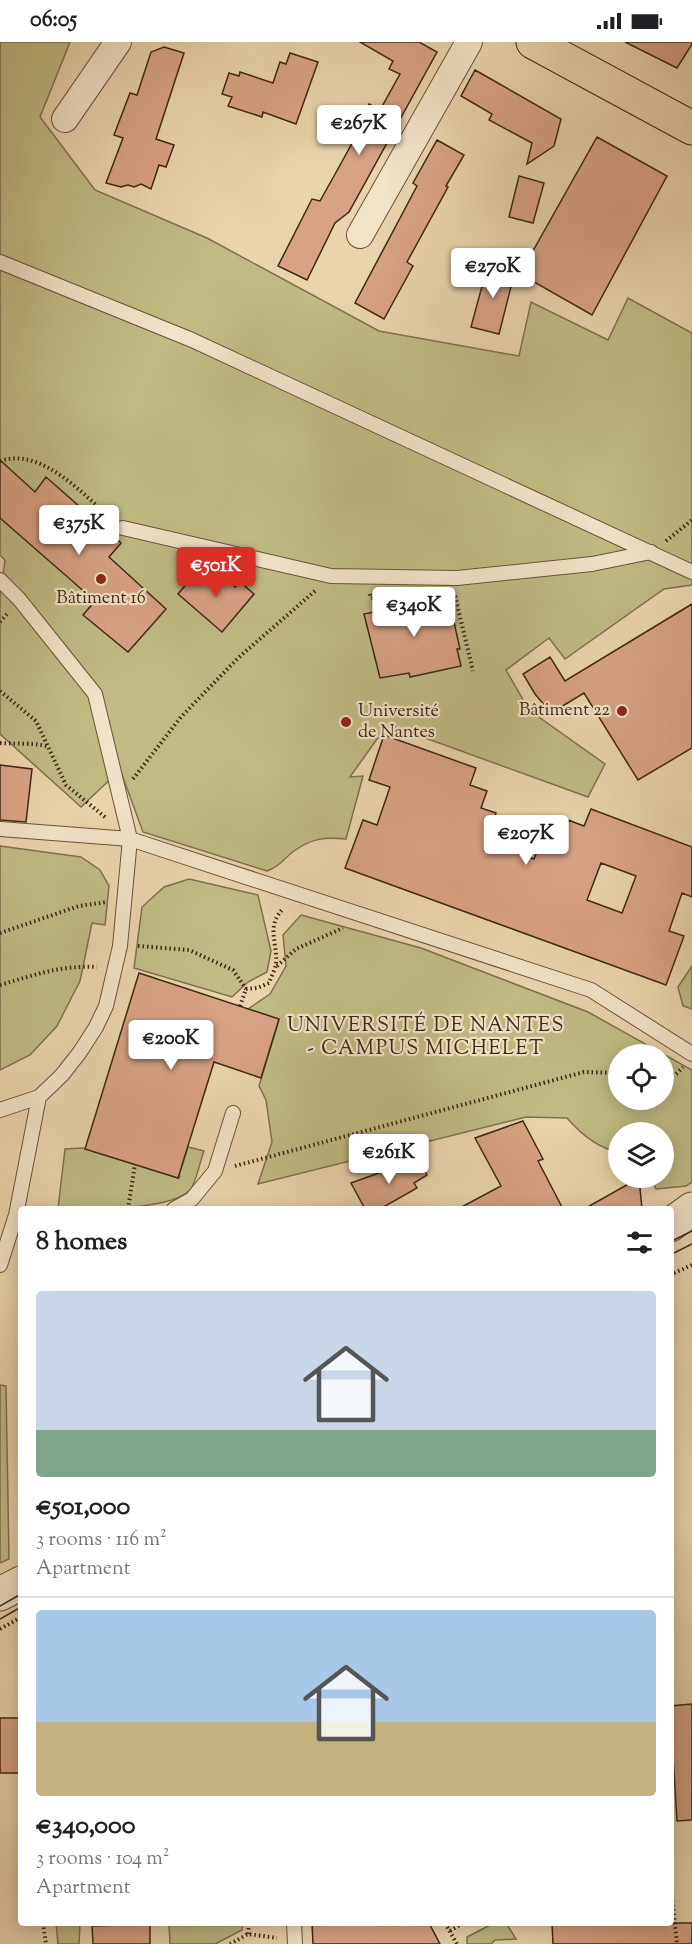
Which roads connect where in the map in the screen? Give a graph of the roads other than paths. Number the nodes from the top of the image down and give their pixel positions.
1 (118, 42) edge
2 (469, 42) edge
3 (533, 42) edge
4 (65, 119) dead end
5 (692, 128) edge
6 (360, 235) dead end
7 (0, 262) edge
8 (123, 528) road end
9 (651, 552) junction
10 (692, 572) edge
11 (0, 580) edge
12 (0, 830) edge
13 (130, 839) junction
14 (692, 1054) edge
15 (39, 1097) junction
16 (0, 1110) edge
17 (233, 1113) dead end
18 (179, 1206) edge
19 (692, 1209) edge
20 (674, 1222) edge
21 (16, 1229) edge
22 (0, 1266) edge
23 (18, 1584) edge
24 (0, 1594) edge
25 (294, 1926) edge
26 (295, 1942) edge

1 - 4 street
2 - 6 street
3 - 5 main road
7 - 9 lane
8 - 9 lane
9 - 10 lane
11 - 13 lane
12 - 13 lane
13 - 14 lane
13 - 15 lane
15 - 16 lane
15 - 21 lane
17 - 18 lane
19 - 20 street
21 - 22 lane
23 - 24 street
25 - 26 lane

